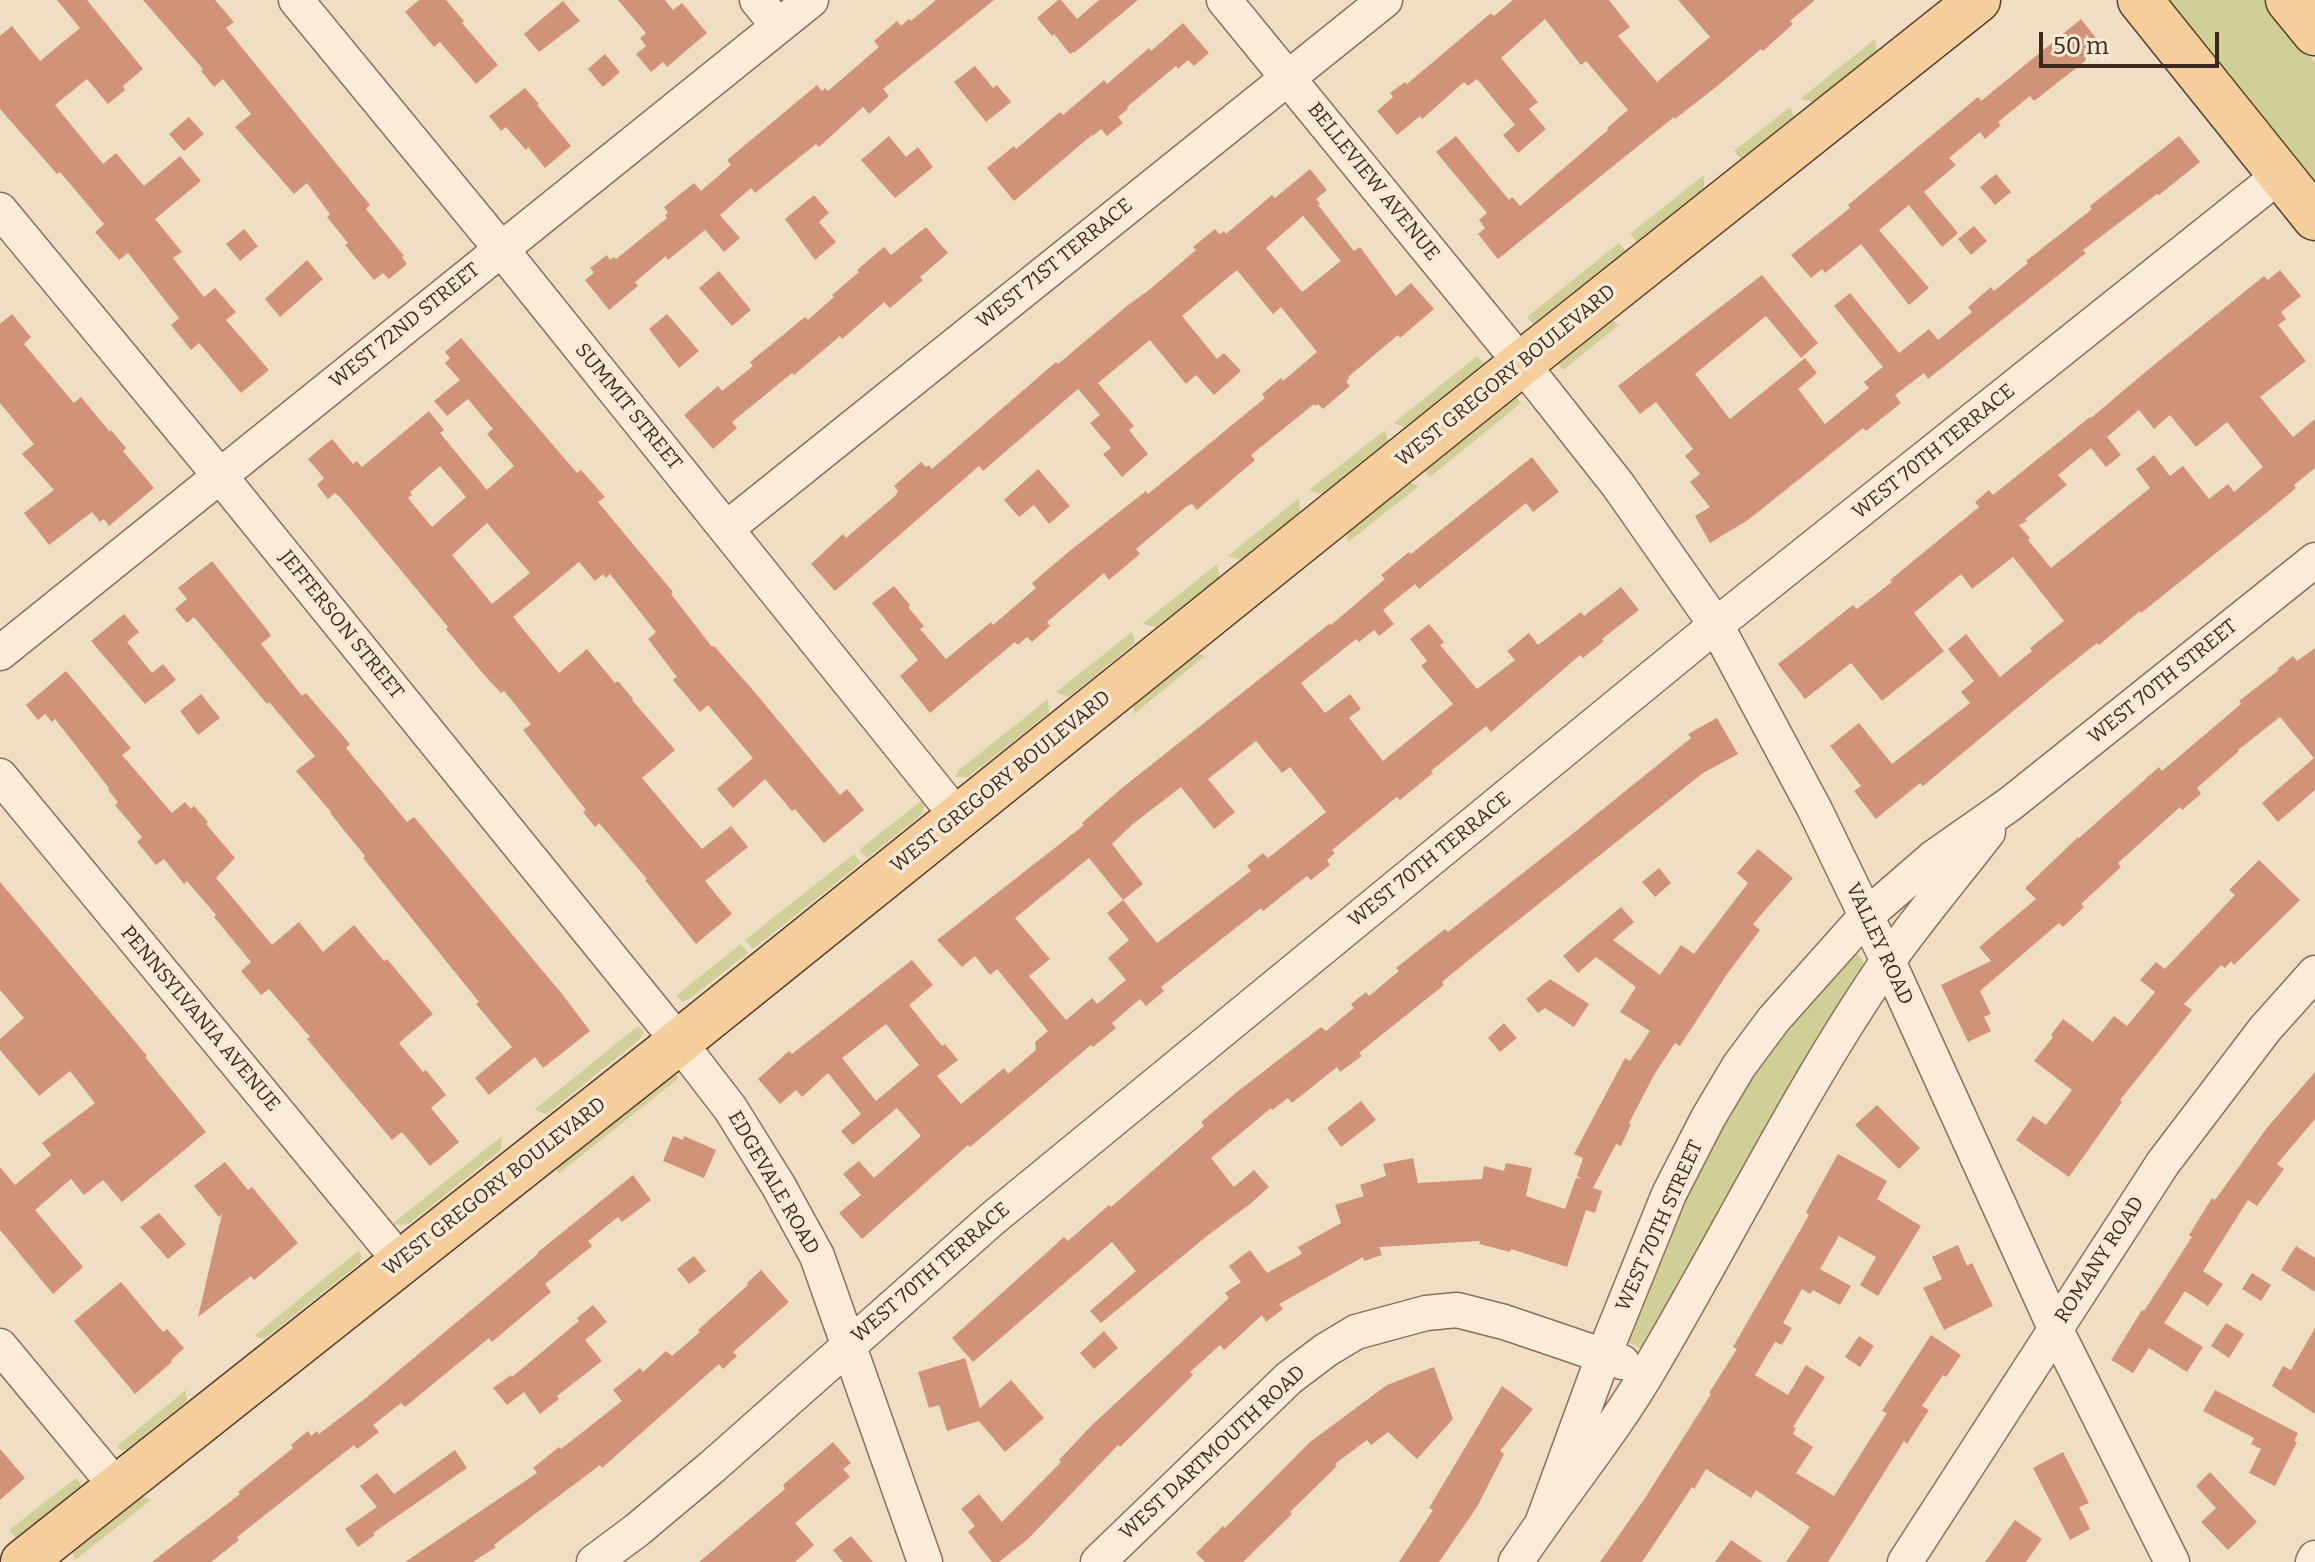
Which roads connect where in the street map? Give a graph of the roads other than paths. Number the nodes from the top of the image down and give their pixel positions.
1 (296, 0) edge
2 (757, 0) edge
3 (811, 0) edge
4 (1224, 0) edge
5 (1385, 0) edge
6 (1978, 0) edge
7 (2140, 0) edge
8 (2288, 0) edge
9 (778, 26) junction
10 (2315, 33) edge
11 (1287, 77) junction
12 (2280, 175) junction
13 (0, 210) edge
14 (2315, 218) edge
15 (501, 249) junction
16 (1522, 363) junction
17 (220, 476) junction
18 (726, 529) junction
19 (2315, 560) edge
20 (1716, 625) junction
21 (0, 653) edge
22 (0, 776) edge
23 (2010, 804) junction
24 (957, 816) junction
25 (1866, 916) junction
26 (1888, 961) junction
27 (2315, 973) edge
28 (679, 1042) junction
29 (401, 1262) junction
30 (2055, 1328) junction
31 (0, 1346) edge
32 (848, 1347) junction
33 (1603, 1357) junction
34 (1653, 1365) junction
35 (117, 1487) junction
36 (1543, 1521) junction
37 (23, 1562) edge
38 (594, 1562) edge
39 (925, 1562) edge
40 (1098, 1562) edge
41 (1516, 1562) edge
42 (1905, 1562) edge
43 (2172, 1562) edge

1 - 15 street, SUMMIT STREET
2 - 9 street
3 - 9 street, WEST 72ND STREET
4 - 11 street, BELLEVIEW AVENUE
5 - 11 street, WEST 71ST TERRACE
6 - 16 main road, WEST GREGORY BOULEVARD
7 - 12 main road
8 - 10 main road
9 - 15 street, WEST 72ND STREET
11 - 16 street, BELLEVIEW AVENUE
11 - 18 street, WEST 71ST TERRACE
12 - 14 main road
12 - 20 street, WEST 70TH TERRACE
13 - 17 street, JEFFERSON STREET
15 - 17 street, WEST 72ND STREET
15 - 18 street, SUMMIT STREET
16 - 20 street, VALLEY ROAD
16 - 24 main road, WEST GREGORY BOULEVARD
17 - 21 street, WEST 72ND STREET
17 - 28 street, JEFFERSON STREET
18 - 24 street, SUMMIT STREET
19 - 23 street, WEST 70TH STREET
20 - 25 street, VALLEY ROAD
20 - 32 street, WEST 70TH TERRACE
22 - 29 street, PENNSYLVANIA AVENUE
23 - 25 street, WEST 70TH STREET
23 - 26 street, WEST 70TH STREET
24 - 28 main road, WEST GREGORY BOULEVARD
25 - 26 street, VALLEY ROAD
25 - 33 street, WEST 70TH STREET
26 - 30 street, VALLEY ROAD
26 - 34 street, WEST 70TH STREET
27 - 30 street, ROMANY ROAD
28 - 29 main road, WEST GREGORY BOULEVARD
28 - 32 street, EDGEVALE ROAD
29 - 35 main road, WEST GREGORY BOULEVARD
30 - 42 street, ROMANY ROAD
30 - 43 street, VALLEY ROAD
31 - 35 street
32 - 38 street, WEST 70TH TERRACE
32 - 39 street, EDGEVALE ROAD
33 - 34 street, WEST DARTMOUTH ROAD
33 - 36 street, WEST 70TH STREET
33 - 40 street, WEST DARTMOUTH ROAD
34 - 36 street, WEST 70TH STREET
35 - 37 main road, WEST GREGORY BOULEVARD
36 - 41 street, WEST 70TH STREET

